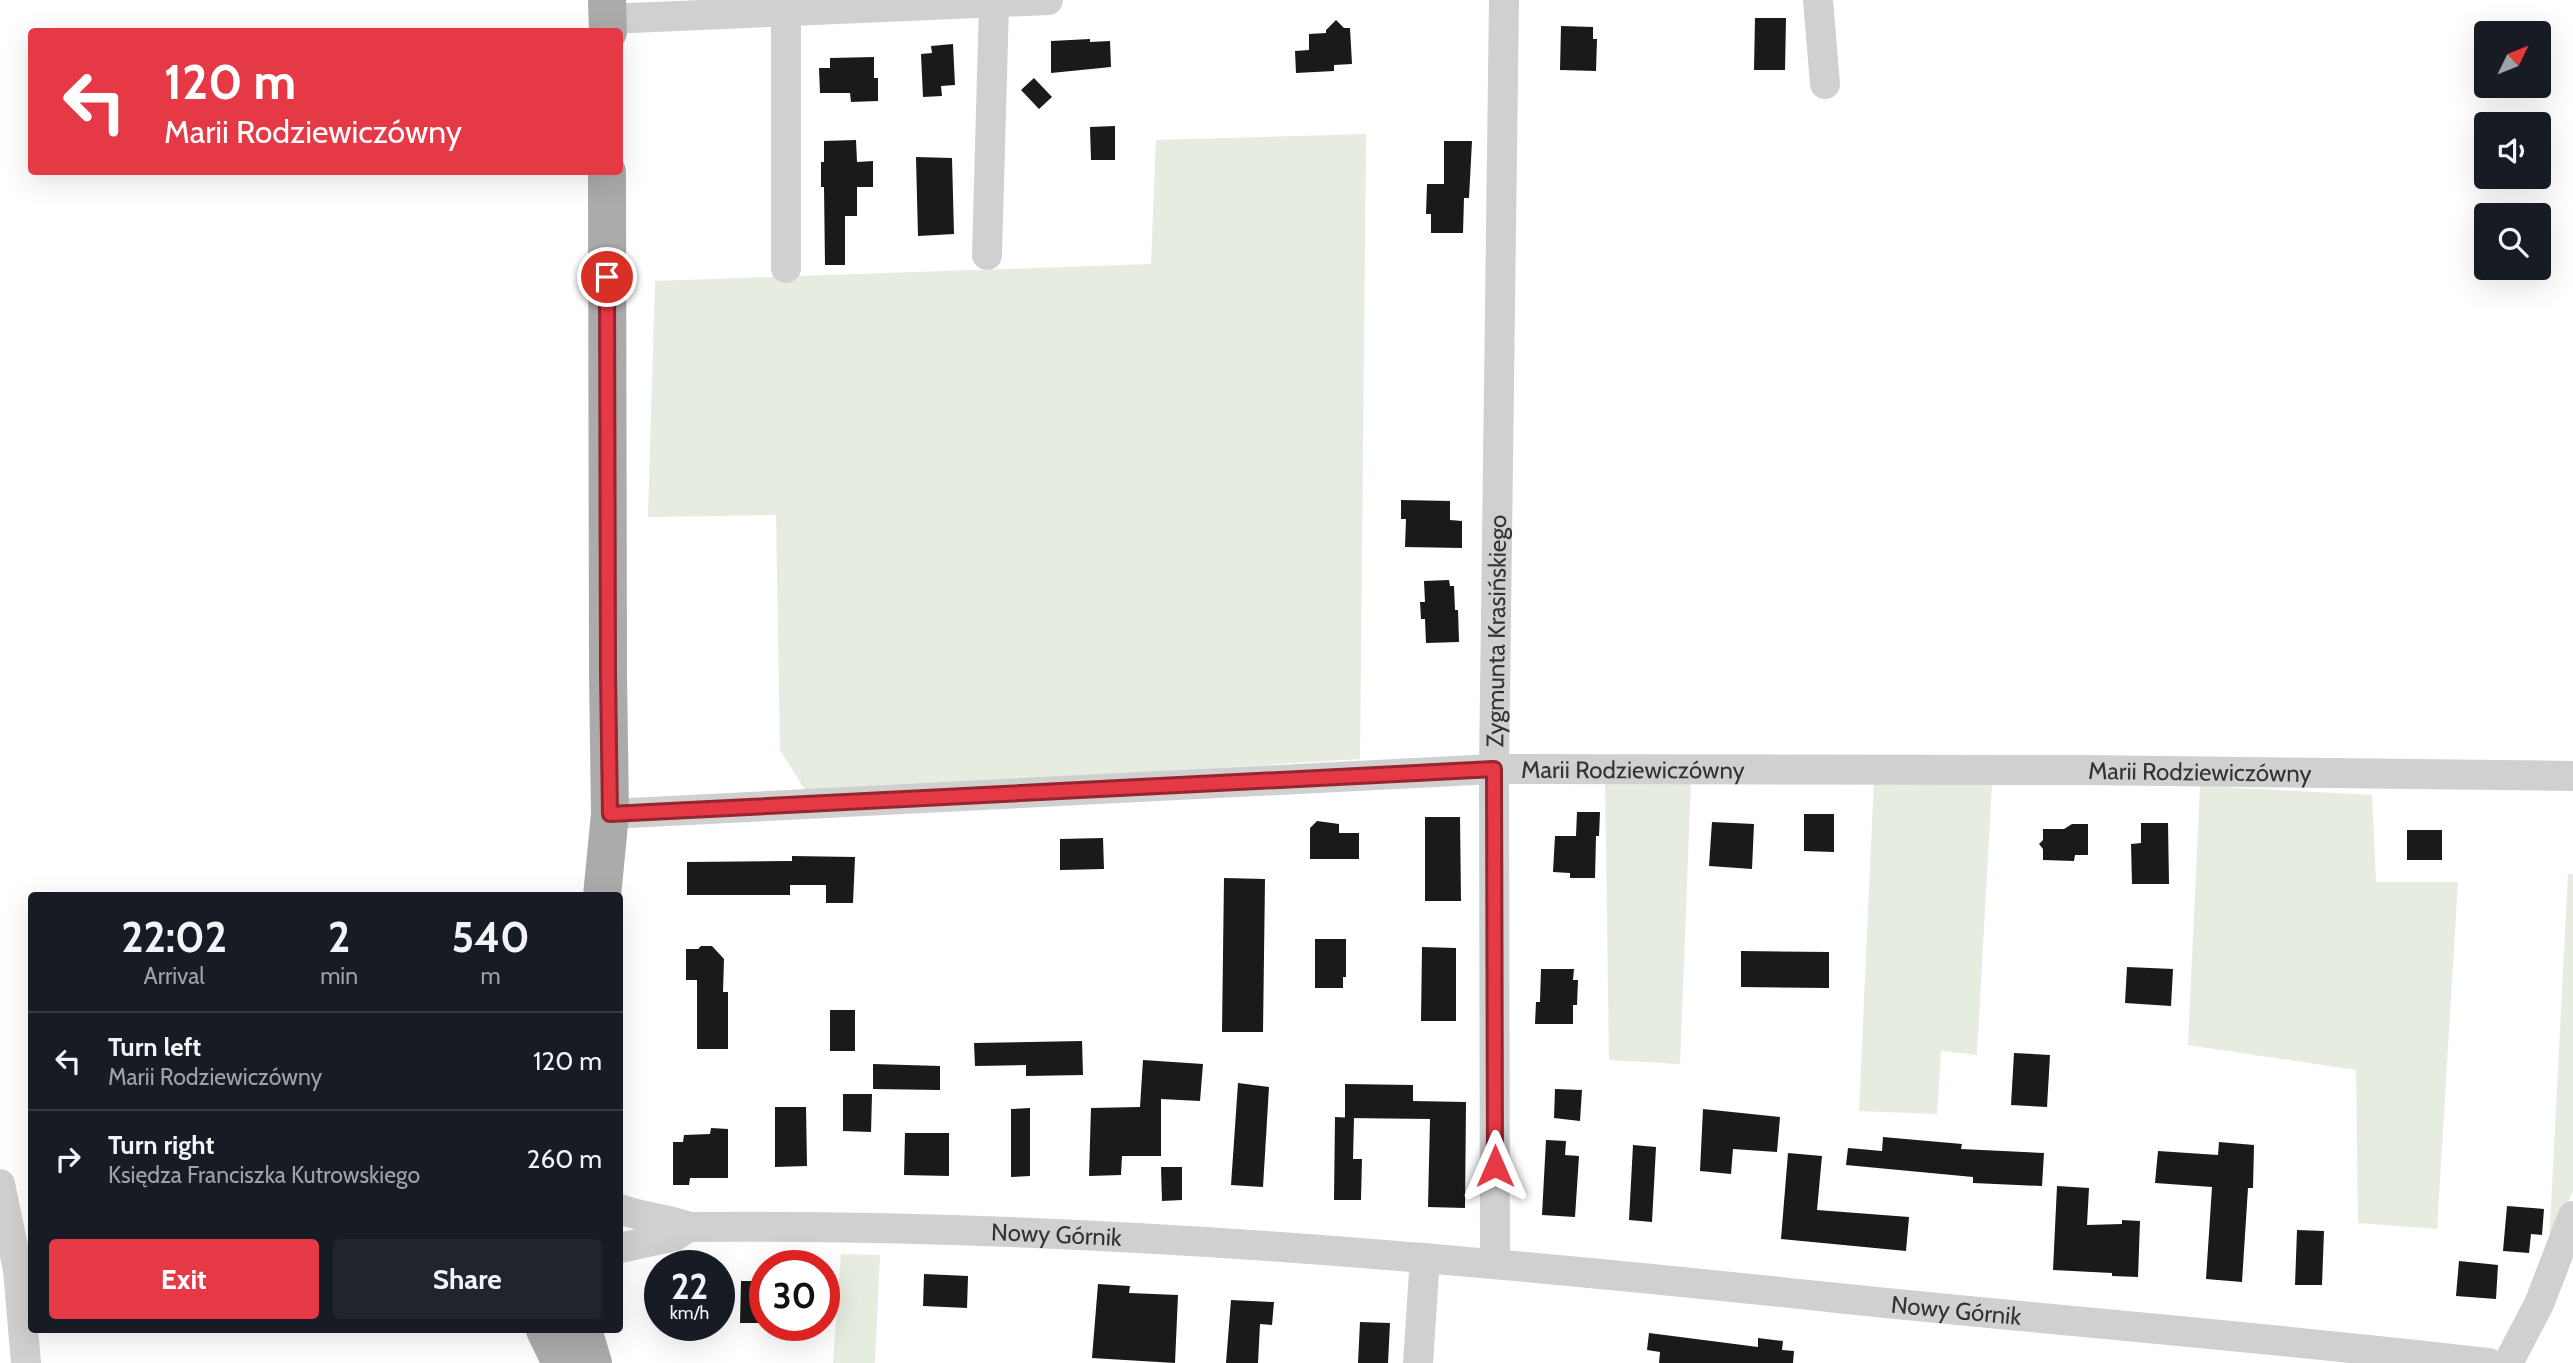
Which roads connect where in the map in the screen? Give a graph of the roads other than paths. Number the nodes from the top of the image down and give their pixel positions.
1 (1048, 0) edge
2 (1504, 0) edge
3 (1818, 0) edge
4 (994, 4) junction
5 (786, 13) junction
6 (608, 17) edge
7 (1825, 84) dead end
8 (607, 175) edge
9 (987, 256) dead end
10 (786, 268) dead end
11 (1494, 769) junction
12 (2573, 776) edge
13 (610, 814) junction
14 (602, 892) edge
15 (0, 1185) edge
16 (623, 1210) edge
17 (2573, 1216) edge
18 (689, 1227) junction
19 (623, 1247) edge
20 (1425, 1258) junction
21 (1495, 1263) junction
22 (17, 1316) edge
23 (546, 1333) edge
24 (584, 1333) edge
25 (26, 1363) edge
26 (561, 1363) edge
27 (593, 1363) edge
28 (1418, 1363) edge
29 (2488, 1363) edge
30 (2508, 1363) edge

1 - 4 street
2 - 11 street, Zygmunta Krasińskiego
3 - 7 street
4 - 5 street
4 - 9 street
5 - 6 street
5 - 10 street
8 - 13 main road
11 - 12 street, Marii Rodziewiczówny
11 - 13 street, Marii Rodziewiczówny
11 - 21 street, Zygmunta Krasińskiego
13 - 14 main road
15 - 22 street
16 - 18 street, Nowy Górnik
17 - 30 street
18 - 19 street, Nowy Górnik
18 - 20 street, Nowy Górnik
20 - 21 street, Nowy Górnik
20 - 28 street
21 - 29 street, Nowy Górnik
22 - 25 street
23 - 26 main road
24 - 27 main road

